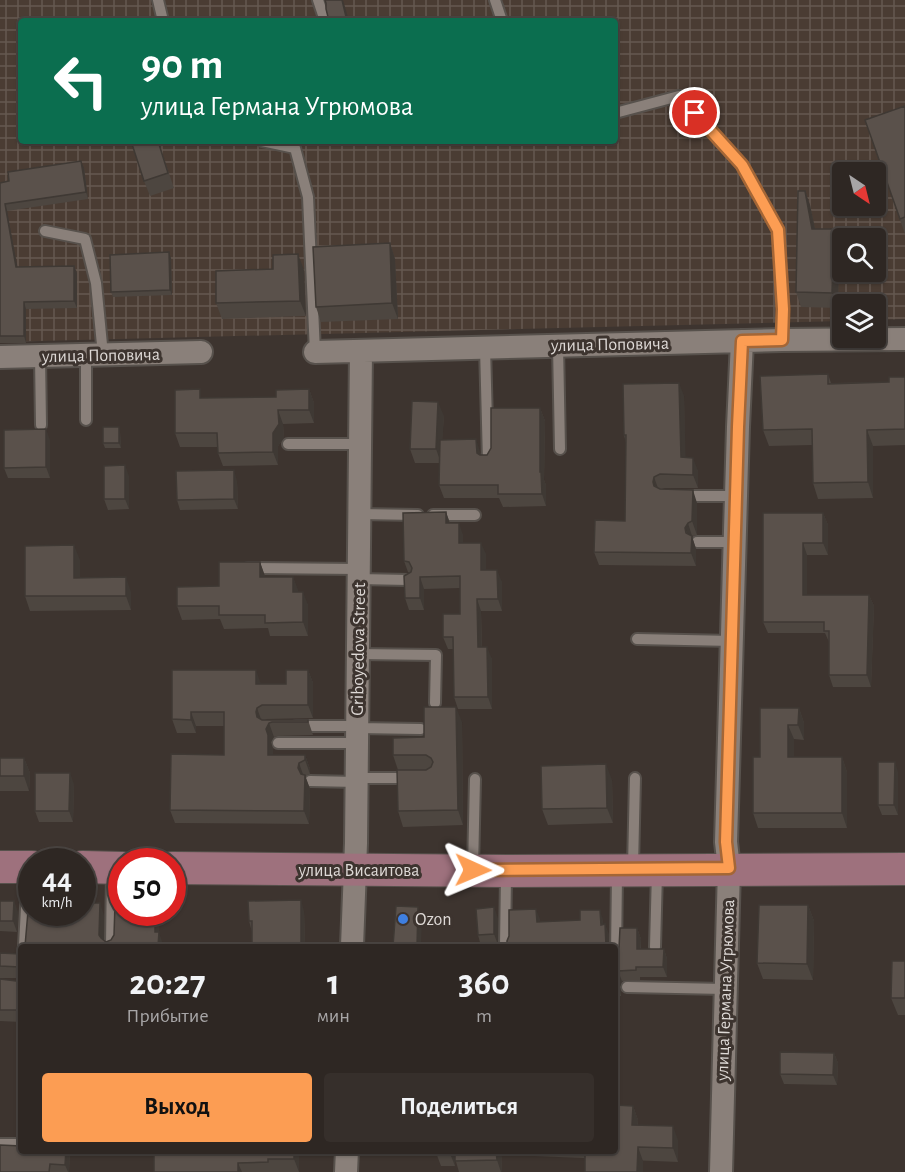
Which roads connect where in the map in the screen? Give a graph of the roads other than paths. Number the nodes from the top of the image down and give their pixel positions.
1 (158, 0) edge
2 (318, 0) edge
3 (495, 0) edge
4 (162, 18) edge
5 (324, 18) edge
6 (501, 18) edge
7 (618, 113) edge
8 (297, 144) edge
9 (45, 231) dead end
10 (905, 339) edge
11 (782, 340) junction
12 (742, 341) junction
13 (558, 345) junction
14 (485, 347) junction
15 (361, 351) junction
16 (201, 352) dead end
17 (315, 352) joint
18 (94, 355) junction
19 (40, 356) junction
20 (0, 357) edge
21 (86, 420) dead end
22 (41, 425) dead end
23 (288, 444) dead end
24 (360, 444) junction
25 (560, 449) dead end
26 (488, 461) edge
27 (676, 496) edge
28 (736, 496) junction
29 (359, 514) junction
30 (475, 515) dead end
31 (697, 542) dead end
32 (735, 542) junction
33 (234, 568) edge
34 (358, 574) junction
35 (409, 580) edge
36 (637, 639) dead end
37 (733, 641) junction
38 (358, 654) junction
39 (435, 703) dead end
40 (279, 726) edge
41 (421, 729) edge
42 (357, 733) junction
43 (278, 743) dead end
44 (422, 778) edge
45 (635, 778) dead end
46 (357, 780) junction
47 (475, 780) dead end
48 (310, 781) dead end
49 (105, 868) edge
50 (186, 868) edge
51 (729, 868) junction
52 (636, 869) junction
53 (905, 869) edge
54 (355, 870) junction
55 (473, 870) junction
56 (506, 871) junction
57 (23, 926) edge
58 (24, 944) edge
59 (111, 944) edge
60 (352, 944) edge
61 (505, 944) edge
62 (618, 946) edge
63 (655, 947) edge
64 (627, 987) dead end
65 (725, 989) junction
66 (0, 1144) edge
67 (18, 1144) edge
68 (347, 1154) edge
69 (346, 1172) edge
70 (721, 1172) edge

1 - 4 lane
2 - 5 lane
3 - 6 lane
7 - 11 lane
8 - 17 lane
9 - 18 lane
10 - 11 street, улица Поповича
11 - 12 street, улица Поповича
12 - 13 street, улица Поповича
12 - 28 street, улица Германа Угрюмова
13 - 14 street, улица Поповича
13 - 25 lane
14 - 15 street, улица Поповича
14 - 26 lane
15 - 17 street, улица Поповича
15 - 24 street, Griboyedova Street
16 - 18 street, улица Поповича
18 - 19 street, улица Поповича
18 - 21 lane
19 - 20 street, улица Поповича
19 - 22 lane
23 - 24 lane
24 - 29 street, Griboyedova Street
27 - 28 lane
28 - 32 street, улица Германа Угрюмова
29 - 30 lane
29 - 34 street, Griboyedova Street
31 - 32 lane
32 - 37 street, улица Германа Угрюмова
33 - 34 lane
34 - 35 lane
34 - 38 street, Griboyedova Street
36 - 37 lane
37 - 51 street, улица Германа Угрюмова
38 - 39 lane
38 - 42 street, Griboyedova Street
40 - 42 lane
41 - 42 lane
42 - 43 lane
42 - 46 street, Griboyedova Street
44 - 46 lane
45 - 52 lane
46 - 48 lane
46 - 54 street, Griboyedova Street
47 - 55 lane
49 - 59 lane
50 - 54 main road, улица Висаитова
51 - 52 main road, улица Висаитова
51 - 53 main road, улица Висаитова
51 - 65 street, улица Германа Угрюмова
52 - 56 main road, улица Висаитова
52 - 62 lane
52 - 63 lane
54 - 55 main road, улица Висаитова
54 - 60 street, Griboyedova Street
55 - 56 main road, улица Висаитова
56 - 61 lane
57 - 58 lane
64 - 65 lane
65 - 70 street, улица Германа Угрюмова
66 - 67 lane
68 - 69 street

